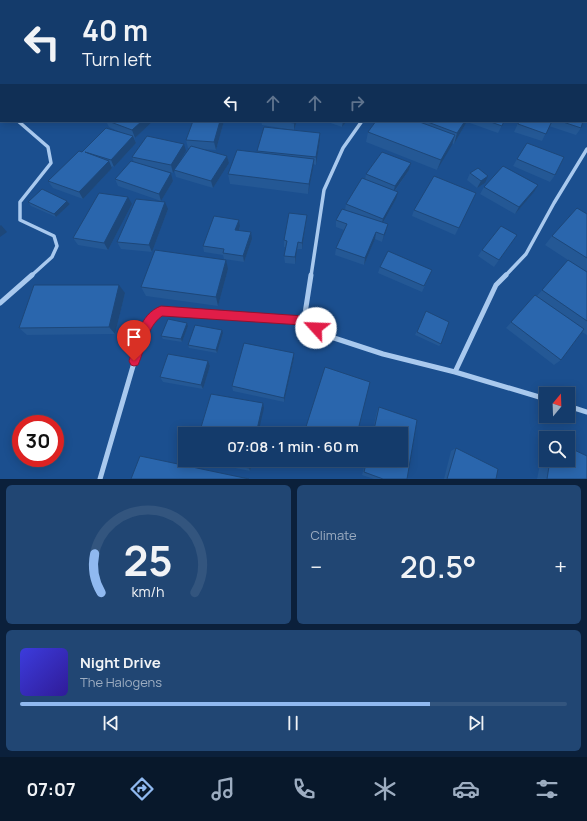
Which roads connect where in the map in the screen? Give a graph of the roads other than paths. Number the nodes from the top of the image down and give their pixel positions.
1 (19, 122) edge
2 (361, 122) edge
3 (587, 149) edge
4 (0, 303) edge
5 (304, 320) junction
6 (455, 372) junction
7 (539, 397) edge
8 (575, 408) edge
9 (587, 412) edge
10 (100, 479) edge

1 - 4 street
2 - 5 street
3 - 6 street
5 - 6 street
5 - 10 street
6 - 7 street
8 - 9 street

